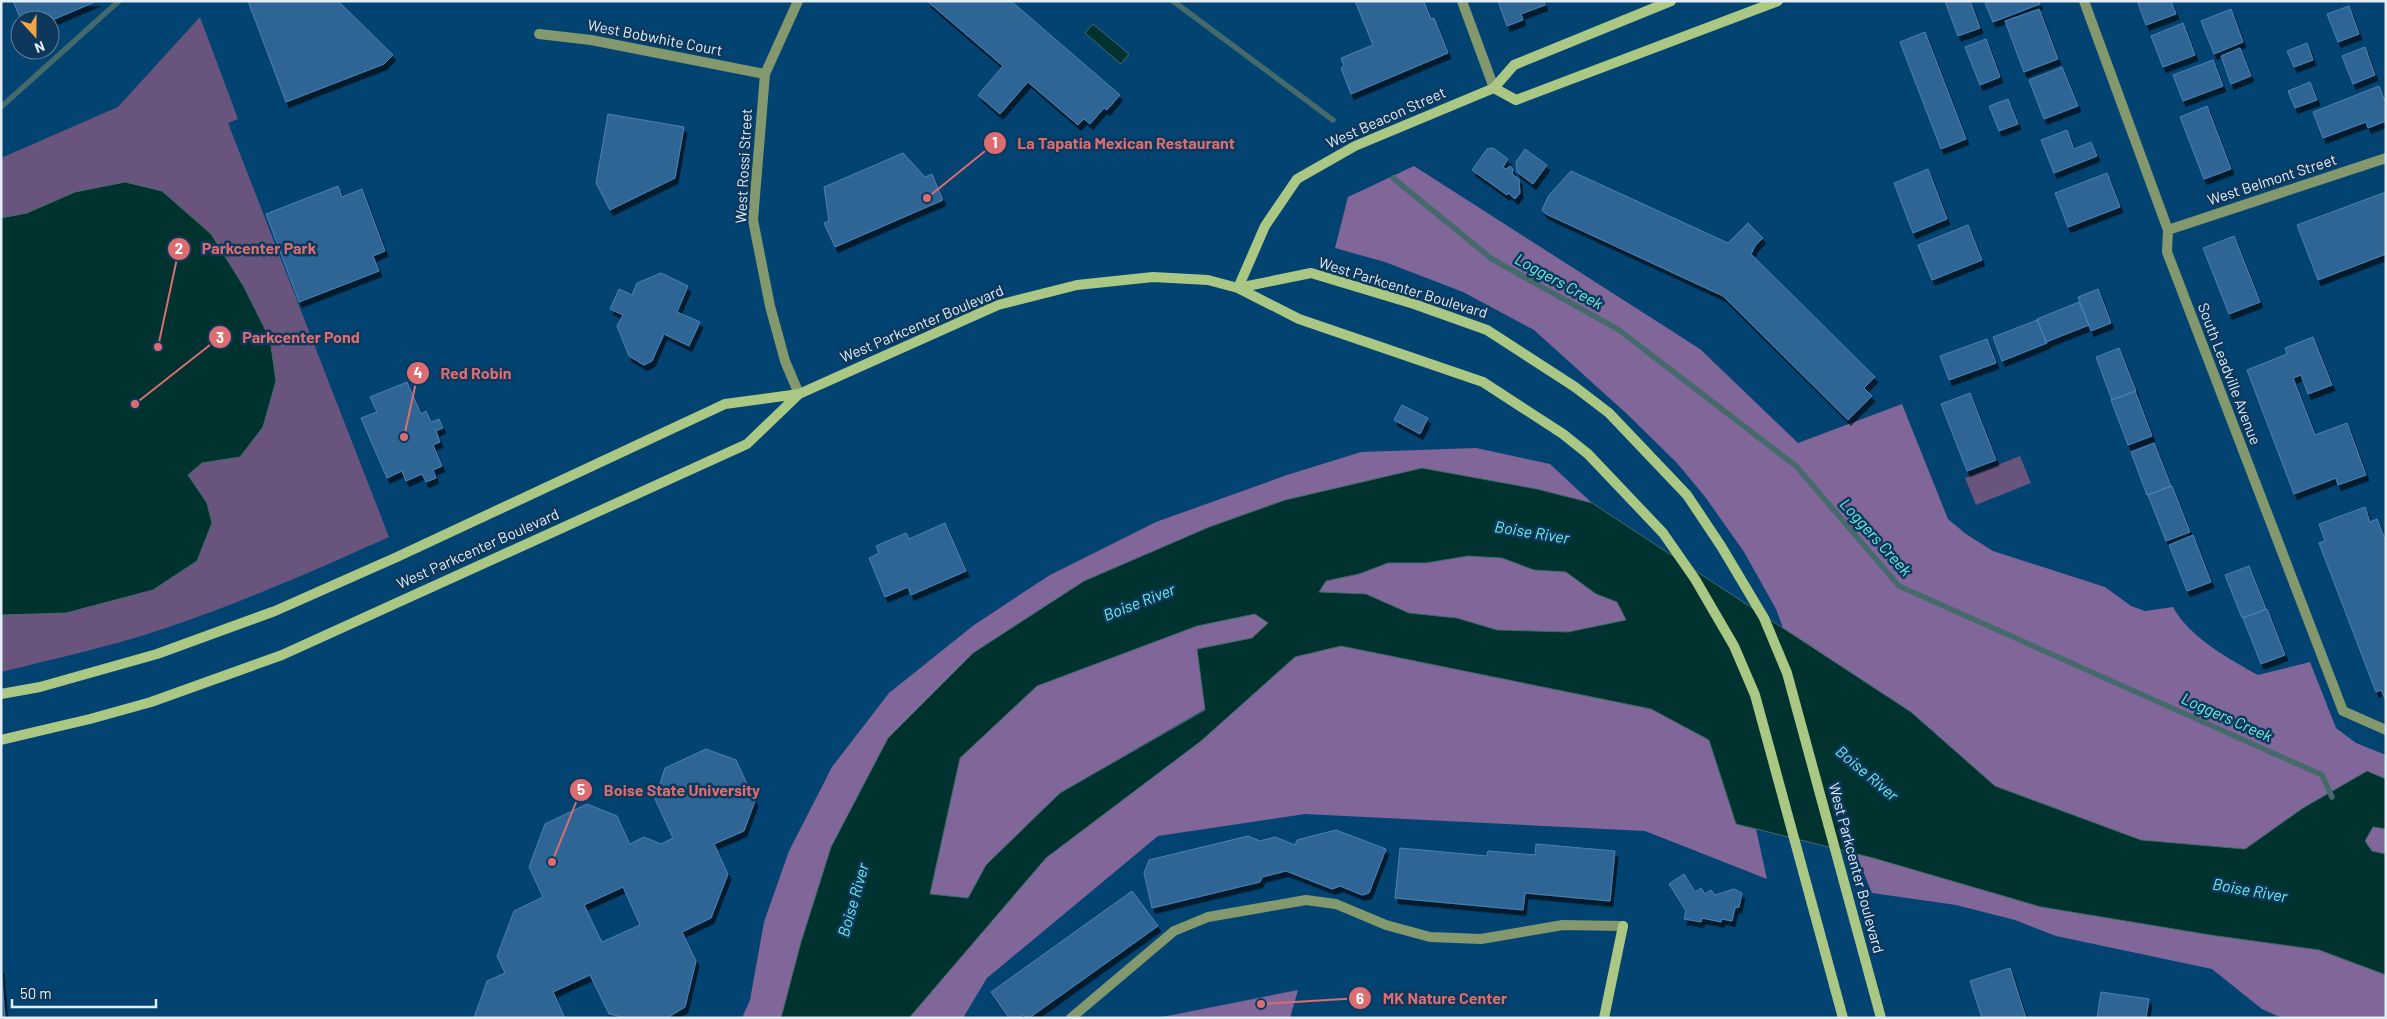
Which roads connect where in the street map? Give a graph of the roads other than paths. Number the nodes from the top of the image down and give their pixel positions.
1 (798, 1) edge
2 (1462, 1) edge
3 (1671, 1) edge
4 (1778, 1) edge
5 (2084, 1) edge
6 (540, 34) dead end
7 (765, 74) junction
8 (1494, 88) junction
9 (2386, 158) edge
10 (2168, 230) junction
11 (1238, 288) junction
12 (799, 394) junction
13 (1, 694) edge
14 (2386, 730) edge
15 (1, 740) edge
16 (1623, 926) joint
17 (1071, 1018) edge
18 (1604, 1018) edge
19 (1843, 1018) edge
20 (1881, 1018) edge

1 - 7 street, West Rossi Street
2 - 8 street
3 - 8 main road, West Beacon Street
4 - 8 main road
5 - 10 street, South Leadville Avenue
6 - 7 street, West Bobwhite Court
7 - 12 street, West Rossi Street
8 - 11 main road, West Beacon Street
9 - 10 street, West Belmont Street
10 - 14 street, South Leadville Avenue
11 - 12 main road, West Parkcenter Boulevard
11 - 19 main road, West Parkcenter Boulevard
11 - 20 main road, West Parkcenter Boulevard
12 - 13 main road, West Parkcenter Boulevard
12 - 15 main road, West Parkcenter Boulevard
16 - 17 street
16 - 18 main road

